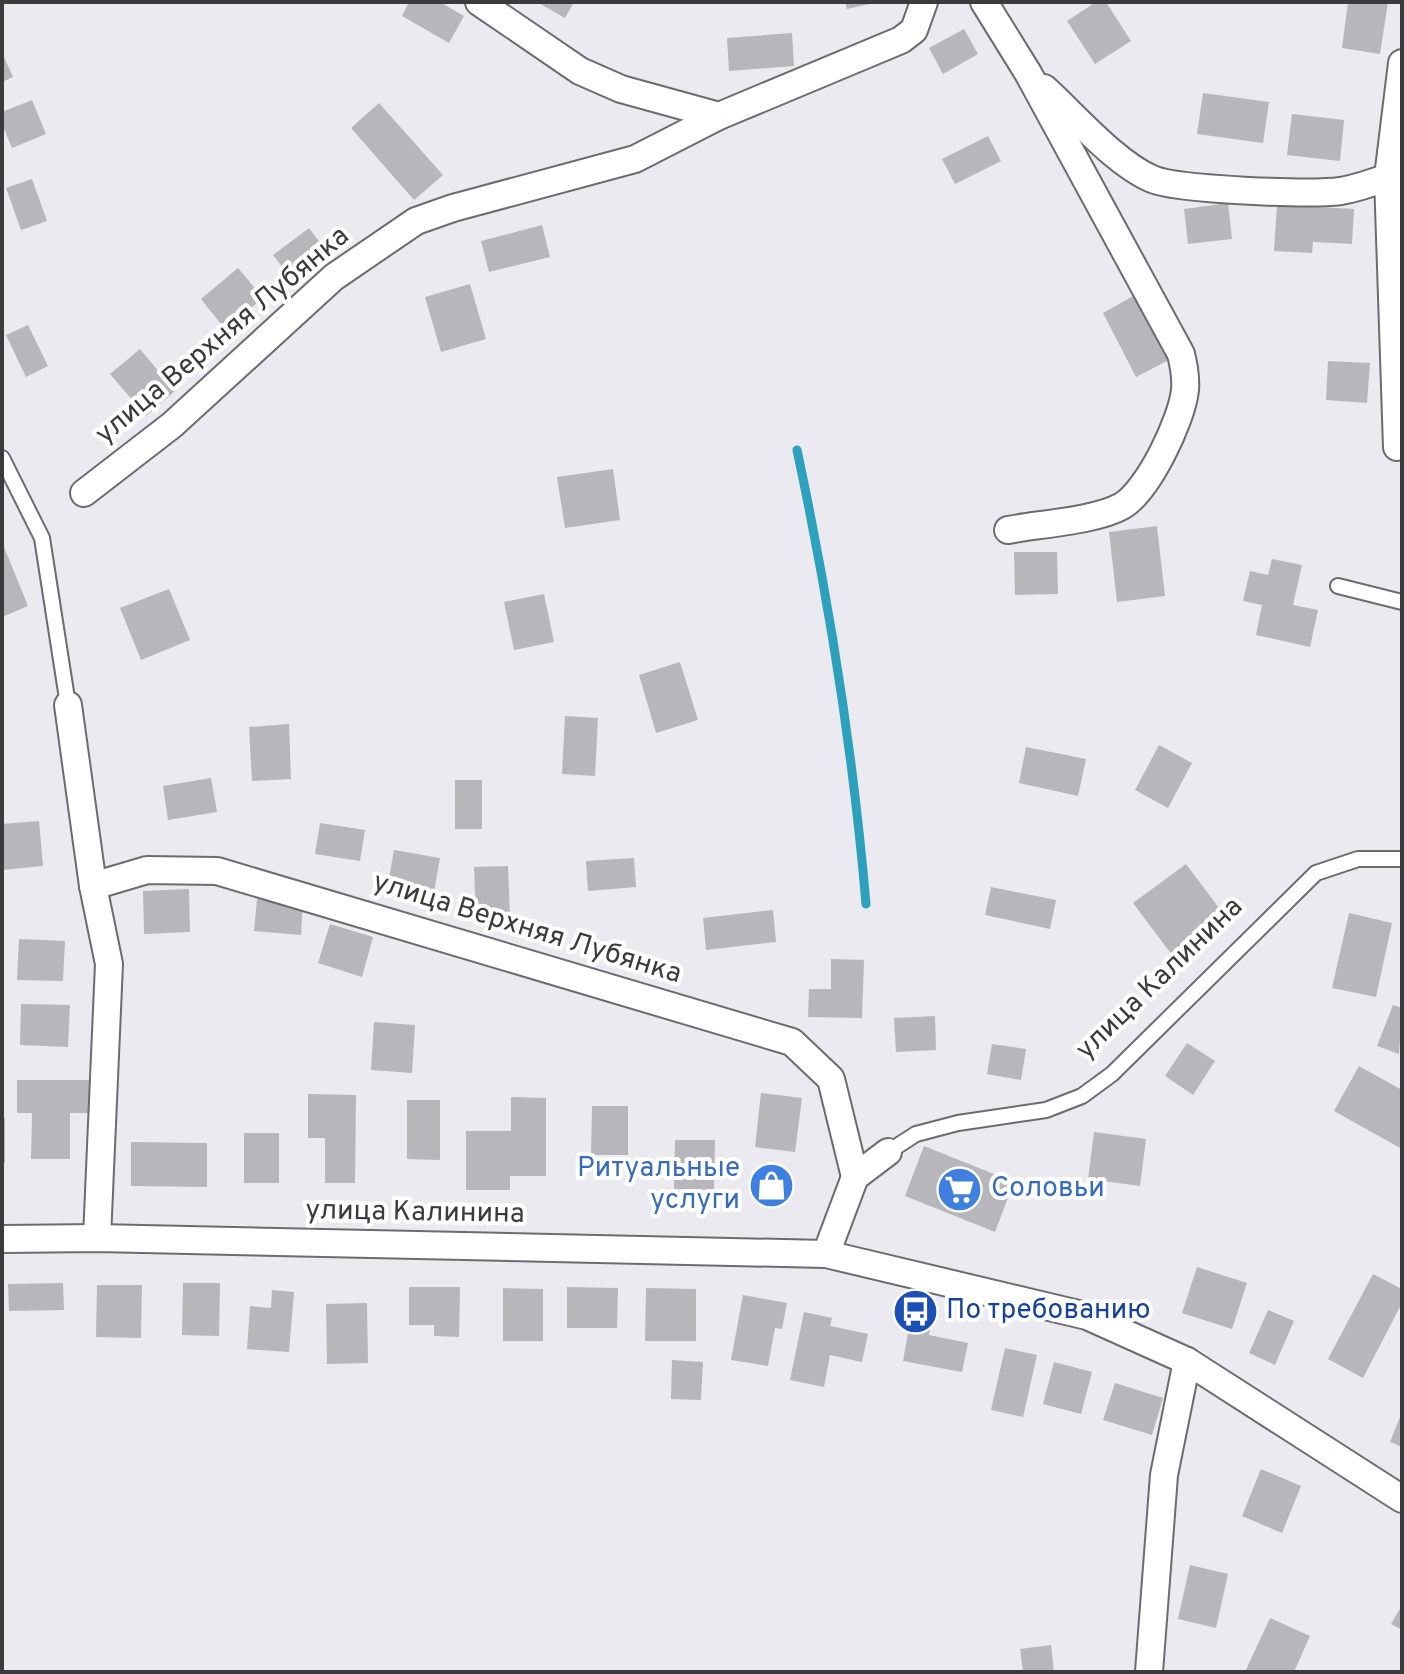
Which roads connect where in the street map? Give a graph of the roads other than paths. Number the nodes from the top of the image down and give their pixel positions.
1 (479, 2) edge
2 (924, 2) edge
3 (984, 2) edge
4 (1402, 63) edge
5 (1028, 73) junction
6 (719, 116) junction
7 (1388, 177) junction
8 (1397, 447) dead end
9 (2, 458) edge
10 (84, 493) dead end
11 (1008, 530) dead end
12 (1338, 586) dead end
13 (1402, 602) edge
14 (68, 705) joint
15 (1402, 859) edge
16 (93, 886) junction
17 (888, 1152) joint
18 (855, 1177) junction
19 (97, 1238) junction
20 (2, 1239) edge
21 (826, 1254) junction
22 (1187, 1361) junction
23 (1402, 1499) edge
24 (1149, 1672) edge

1 - 6 street
2 - 6 street, улица Верхняя Лубянка
3 - 5 street
4 - 7 street
5 - 7 street
5 - 11 street
6 - 10 street, улица Верхняя Лубянка
7 - 8 street
9 - 14 lane
12 - 13 lane
14 - 16 street
15 - 17 lane, улица Калинина
16 - 18 street, улица Верхняя Лубянка
16 - 19 street
17 - 18 street, улица Калинина
18 - 21 street
19 - 20 street, улица Калинина
19 - 21 street, улица Калинина
21 - 22 street, улица Калинина
22 - 23 street, улица Калинина
22 - 24 street

